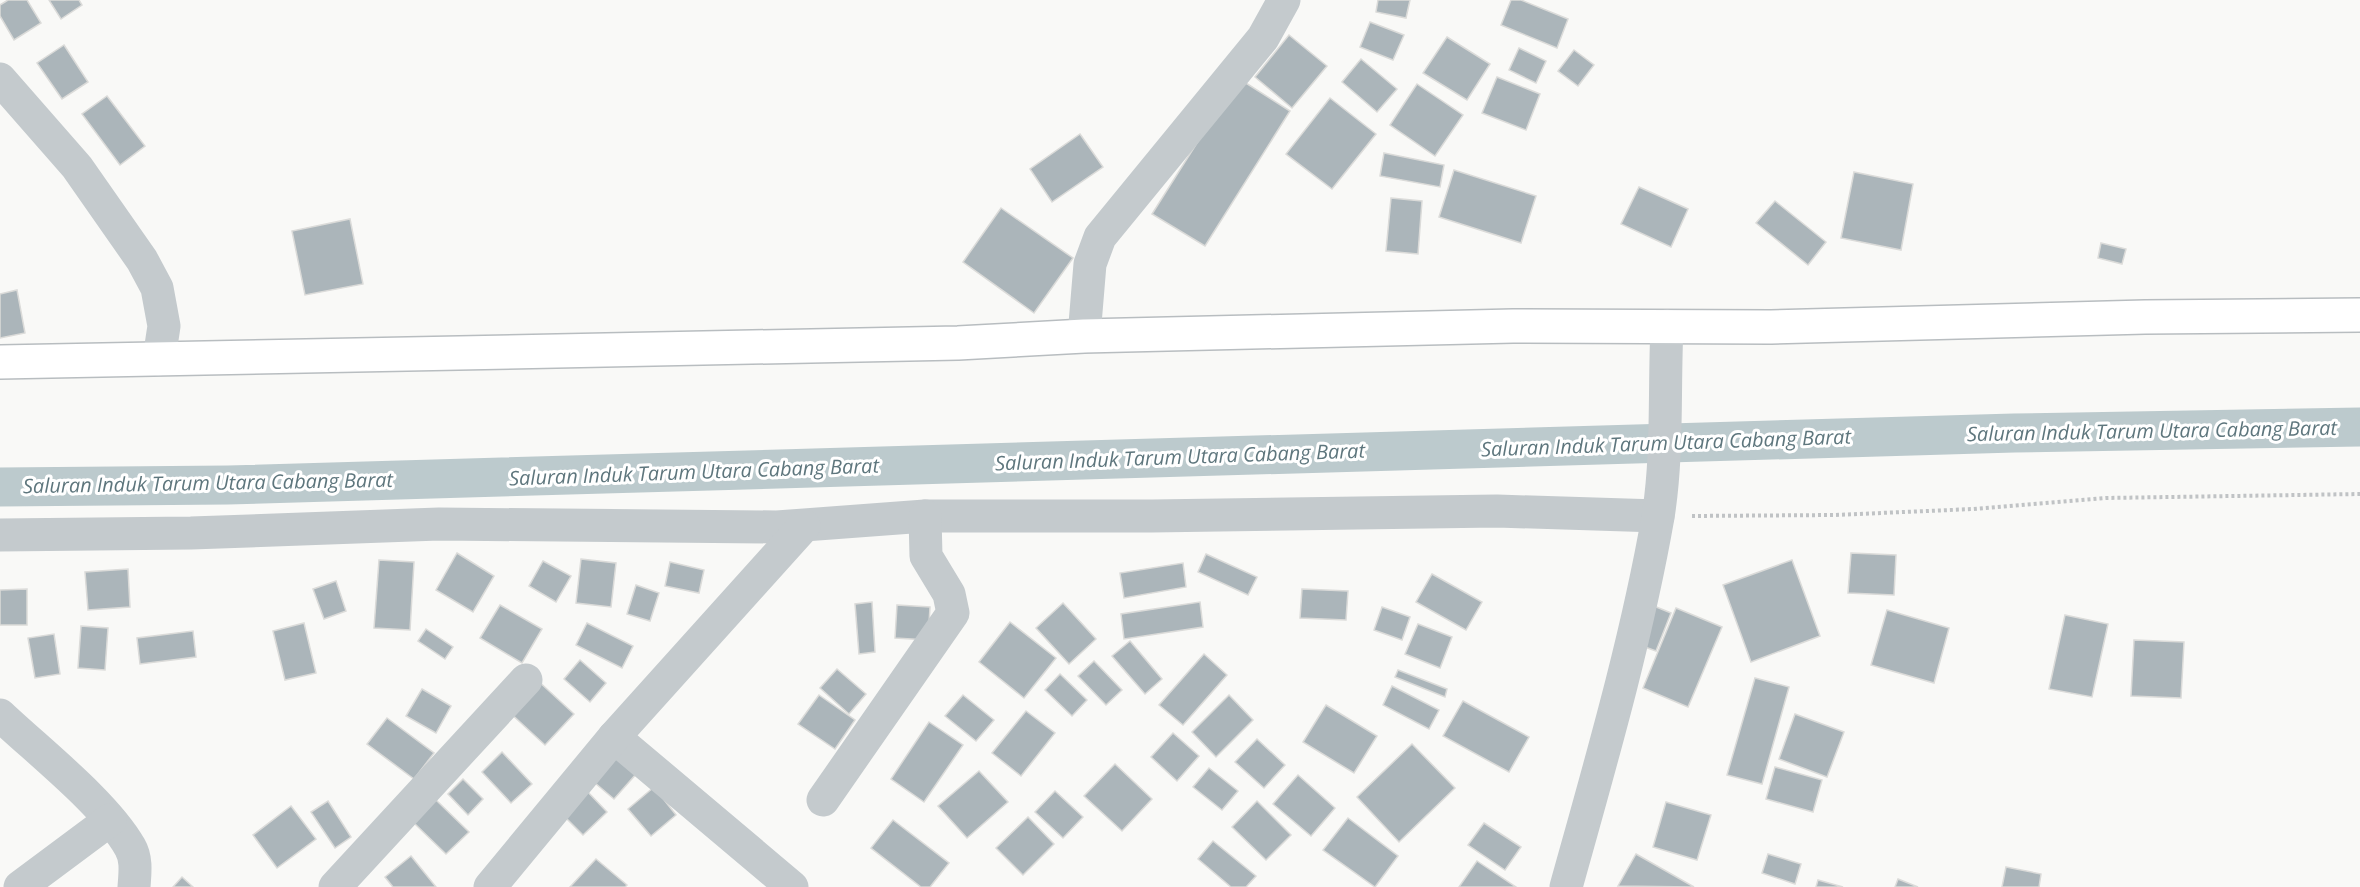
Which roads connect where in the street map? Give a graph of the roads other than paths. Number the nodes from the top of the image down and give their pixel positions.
1 (1284, 0) edge
2 (0, 79) edge
3 (2360, 315) edge
4 (1667, 326) junction
5 (1084, 336) junction
6 (159, 359) junction
7 (0, 362) edge
8 (925, 516) junction
9 (1658, 516) junction
10 (804, 526) junction
11 (0, 535) edge
12 (526, 680) dead end
13 (0, 715) edge
14 (614, 737) junction
15 (823, 800) dead end
16 (110, 820) junction
17 (20, 887) edge
18 (134, 887) edge
19 (335, 887) edge
20 (490, 887) edge
21 (792, 887) edge
22 (1566, 887) edge

1 - 5 street
2 - 6 street
3 - 4 main road
4 - 5 main road
4 - 9 street
5 - 6 main road
6 - 7 main road
8 - 9 street
8 - 10 street
8 - 15 street
9 - 22 street
10 - 11 street
10 - 14 street
12 - 19 street
13 - 16 street
14 - 20 street
14 - 21 street
16 - 17 street
16 - 18 street

